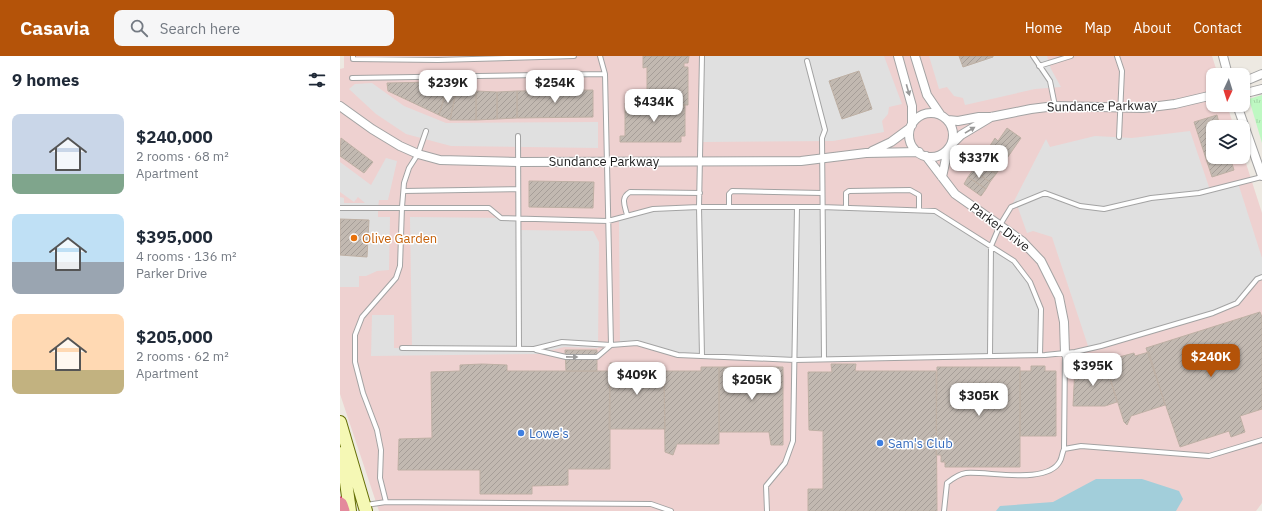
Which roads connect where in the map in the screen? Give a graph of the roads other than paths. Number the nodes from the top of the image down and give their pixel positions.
1 (353, 56) edge
2 (574, 56) edge
3 (600, 56) edge
4 (702, 56) edge
5 (898, 56) edge
6 (915, 56) edge
7 (1033, 56) edge
8 (1071, 56) edge
9 (1117, 56) edge
10 (1223, 56) edge
11 (807, 61) dead end
12 (1039, 66) junction
13 (1226, 68) edge
14 (605, 74) junction
15 (1262, 74) edge
16 (352, 78) dead end
17 (1250, 79) edge
18 (1262, 89) edge
19 (1250, 92) edge
20 (1206, 97) edge
21 (340, 99) edge
22 (340, 106) edge
23 (1055, 106) junction
24 (1120, 108) junction
25 (1240, 112) edge
26 (940, 114) junction
27 (354, 115) junction
28 (991, 118) junction
29 (948, 120) junction
30 (911, 126) junction
31 (426, 131) dead end
32 (518, 136) dead end
33 (1120, 137) dead end
34 (949, 147) junction
35 (866, 153) junction
36 (418, 154) junction
37 (922, 154) junction
38 (822, 159) junction
39 (606, 161) junction
40 (701, 161) junction
41 (518, 162) junction
42 (1262, 176) edge
43 (942, 177) junction
44 (518, 189) junction
45 (404, 191) junction
46 (700, 193) junction
47 (822, 193) junction
48 (402, 207) junction
49 (699, 207) junction
50 (729, 207) junction
51 (797, 207) junction
52 (821, 207) junction
53 (340, 208) edge
54 (846, 208) junction
55 (919, 210) junction
56 (627, 215) junction
57 (518, 218) junction
58 (608, 221) junction
59 (1000, 225) junction
60 (991, 246) junction
61 (1262, 277) edge
62 (611, 344) junction
63 (402, 348) dead end
64 (519, 349) junction
65 (534, 349) junction
66 (1065, 353) junction
67 (1040, 355) junction
68 (702, 356) junction
69 (990, 356) junction
70 (824, 359) junction
71 (795, 360) junction
72 (340, 422) edge
73 (1262, 440) edge
74 (340, 443) edge
75 (1064, 449) junction
76 (386, 502) junction
77 (340, 505) edge
78 (364, 508) edge
79 (342, 511) edge
80 (350, 511) edge
81 (671, 511) edge
82 (767, 511) edge
83 (944, 511) edge

1 - 2 lane
3 - 14 lane
4 - 40 lane
5 -> 30 street
6 - 26 street
7 - 12 lane
8 - 12 lane
9 - 24 lane
10 - 13 street
11 - 38 lane
12 - 23 lane
14 - 16 lane
14 - 39 lane
15 - 17 street
18 - 19 street
20 - 24 street, Sundance Parkway
21 - 27 street, Sundance Parkway
22 - 27 street, Sundance Parkway
23 - 24 street, Sundance Parkway
23 - 28 street, Sundance Parkway
24 - 33 lane
25 - 42 street
26 - 29 street
26 - 30 street
27 - 36 street, Sundance Parkway
28 - 29 street, Sundance Parkway
34 -> 28 street, Sundance Parkway
29 - 34 street
30 - 35 street, Sundance Parkway
30 - 37 street
31 - 36 lane
32 - 41 lane
34 - 37 street
34 - 43 street
35 - 37 street, Sundance Parkway
35 - 38 street, Sundance Parkway
36 - 41 street, Sundance Parkway
36 - 45 lane
37 - 43 street, Parker Drive
38 - 40 street, Sundance Parkway
38 - 47 lane
39 - 40 street, Sundance Parkway
39 - 41 street, Sundance Parkway
39 - 58 lane
40 - 46 lane
41 - 44 lane
42 - 59 lane
43 - 59 street, Parker Drive
44 - 45 lane
44 - 57 lane
45 - 48 lane
46 - 49 lane
46 - 56 lane
47 - 50 lane
47 - 52 lane
48 - 53 lane
48 - 57 lane
48 - 76 lane
49 - 50 lane
49 - 56 lane
49 - 68 lane
50 - 51 lane
51 - 52 lane
51 - 71 lane
52 - 54 lane
52 - 70 lane
54 - 55 lane
54 - 55 lane
55 - 60 lane
56 - 58 lane
57 - 58 lane
57 - 64 lane
58 - 62 lane
59 - 60 lane
59 - 66 street, Parker Drive
60 - 67 lane
60 - 69 lane
61 - 66 lane
62 - 65 lane
65 -> 62 lane
62 - 68 lane
63 - 64 lane
64 - 65 lane
66 - 67 lane
66 - 75 lane
67 - 69 lane
68 - 71 lane
69 - 70 lane
70 - 71 lane
71 - 82 lane
72 - 78 main road
73 - 75 lane
74 - 80 main road
75 - 83 lane
76 - 78 lane
76 - 81 lane
77 - 79 highway

